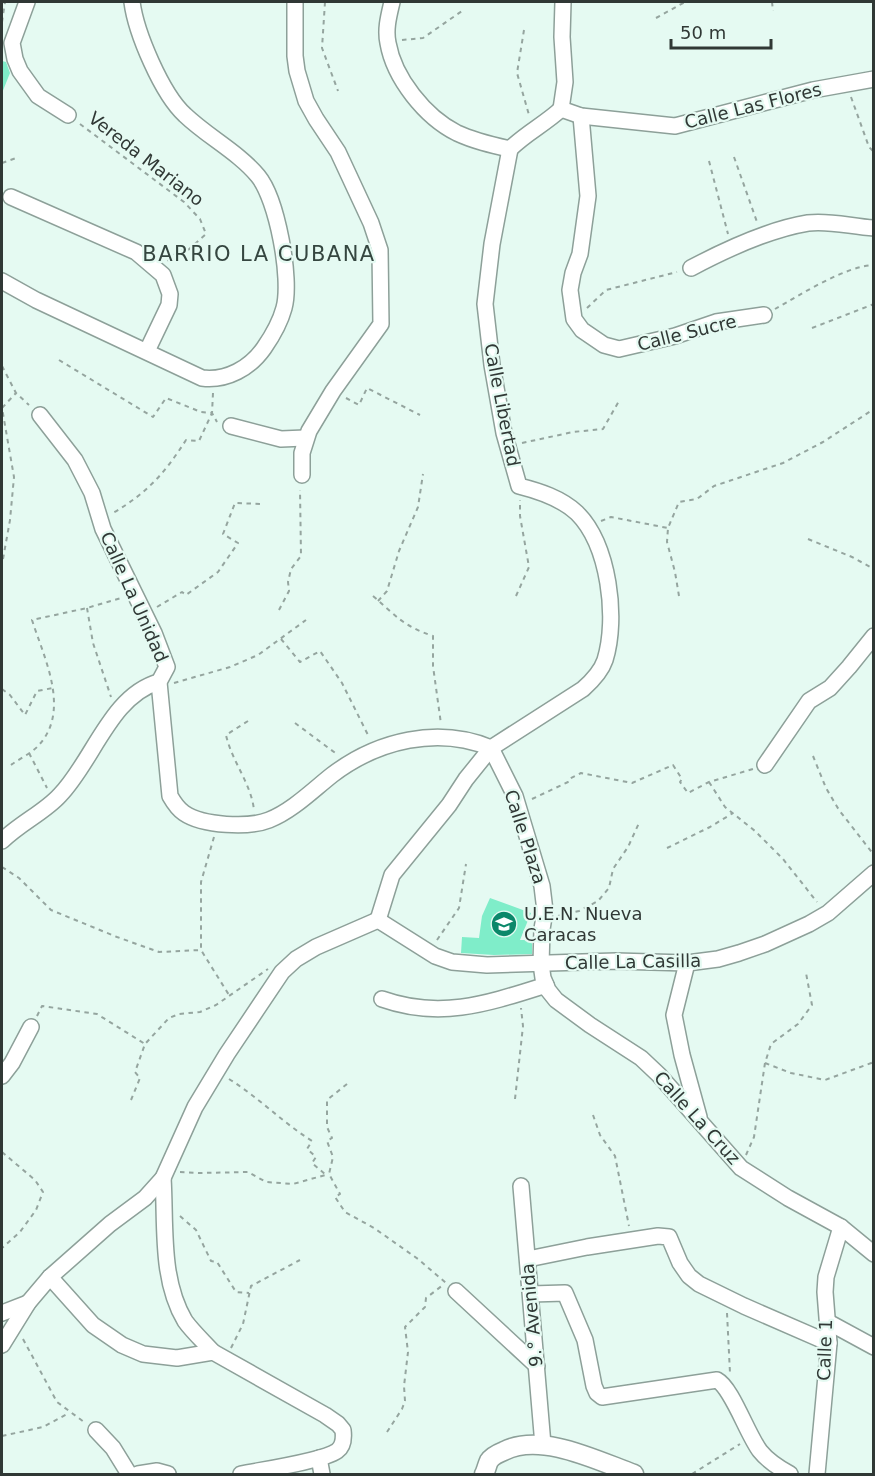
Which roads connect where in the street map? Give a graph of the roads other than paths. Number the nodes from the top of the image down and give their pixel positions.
1 (27, 2) edge
2 (132, 2) edge
3 (295, 2) edge
4 (391, 2) edge
5 (563, 2) edge
6 (7, 42) edge
7 (873, 79) edge
8 (561, 110) junction
9 (68, 115) road end
10 (580, 116) junction
11 (510, 149) junction
12 (10, 197) dead end
13 (873, 228) edge
14 (691, 268) road end
15 (2, 281) edge
16 (765, 315) road end
17 (147, 351) junction
18 (40, 415) road end
19 (231, 426) road end
20 (305, 438) junction
21 (302, 475) road end
22 (873, 636) edge
23 (159, 685) junction
24 (491, 748) junction
25 (765, 765) road end
26 (2, 841) edge
27 (873, 873) edge
28 (378, 920) junction
29 (687, 963) junction
30 (541, 964) junction
31 (546, 985) junction
32 (382, 999) dead end
33 (31, 1027) road end
34 (2, 1076) edge
35 (701, 1122) junction
36 (164, 1174) junction
37 (521, 1186) dead end
38 (841, 1227) junction
39 (873, 1254) edge
40 (528, 1259) junction
41 (50, 1277) junction
42 (451, 1287) road end
43 (531, 1294) junction
44 (2, 1302) edge
45 (27, 1303) junction
46 (2, 1313) edge
47 (828, 1322) junction
48 (829, 1343) junction
49 (2, 1345) edge
50 (873, 1347) edge
51 (220, 1356) junction
52 (537, 1366) junction
53 (96, 1430) road end
54 (543, 1445) junction
55 (319, 1458) junction
56 (129, 1474) edge
57 (138, 1474) edge
58 (168, 1474) edge
59 (241, 1474) edge
60 (322, 1474) edge
61 (484, 1474) edge
62 (634, 1474) edge
63 (790, 1474) edge
64 (817, 1474) edge

1 - 6 street
2 - 17 street
3 - 20 street
4 - 11 street
5 - 8 street
6 - 9 street
7 - 10 street, Calle Las Flores
8 - 10 street, Calle Las Flores
8 - 11 street
10 - 16 street, Calle Sucre
11 - 24 street, Calle Libertad
12 - 17 street
13 - 14 street
15 - 17 street
18 - 23 street, Calle La Unidad
19 - 20 street
20 - 21 street
22 - 25 street
23 - 24 street, Calle La Unidad
23 - 26 street
24 - 28 street, Calle Libertad
24 - 30 street, Calle Plaza
27 - 29 street, Calle La Casilla
28 - 30 street, Calle La Casilla
28 - 36 street
29 - 30 street, Calle La Casilla
29 - 35 street
30 - 31 street, Calle La Cruz
31 - 32 street
31 - 35 street, Calle La Cruz
33 - 34 street
35 - 38 street, Calle La Cruz
36 - 41 street
36 - 51 street
37 - 40 street, 9.° Avenida
38 - 39 street, Calle La Cruz
38 - 47 street, Calle 1
40 - 43 street, 9.° Avenida
40 - 48 street
41 - 45 street
41 - 51 street
42 - 52 street
43 - 52 street, 9.° Avenida
43 - 63 street
44 - 45 street
45 - 46 street
45 - 49 street
47 - 48 street, Calle 1
47 - 50 street
48 - 64 street, Calle 1
51 - 55 street
52 - 54 street, 9.° Avenida
53 - 56 street
54 - 61 main road
54 - 62 main road
55 - 59 street
55 - 60 street
57 - 58 street

